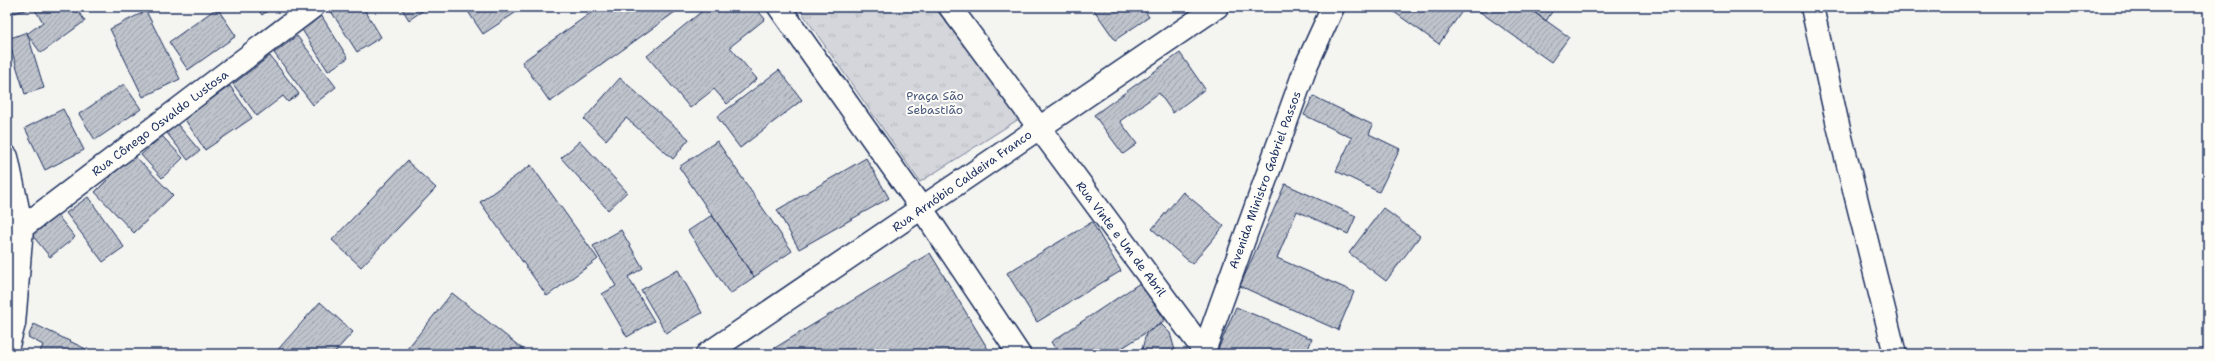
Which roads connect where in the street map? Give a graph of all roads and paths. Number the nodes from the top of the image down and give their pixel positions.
1 (313, 7) edge
2 (779, 7) edge
3 (950, 7) edge
4 (1217, 7) edge
5 (1333, 7) edge
6 (1812, 7) edge
7 (1037, 128) junction
8 (7, 157) edge
9 (922, 209) junction
10 (14, 234) edge
11 (7, 350) edge
12 (1203, 353) edge
13 (707, 354) edge
14 (1019, 354) edge
15 (1895, 354) edge

1 - 10 street, Rua Cônego Osvaldo Lustosa
2 - 9 street
3 - 7 street
4 - 7 street, Rua Arnóbio Caldeira Franco
5 - 12 street, Avenida Ministro Gabriel Passos
6 - 15 street
7 - 9 street, Rua Arnóbio Caldeira Franco
7 - 12 street, Rua Vinte e Um de Abril
8 - 10 street
9 - 13 street, Rua Arnóbio Caldeira Franco
9 - 14 street
10 - 11 street

